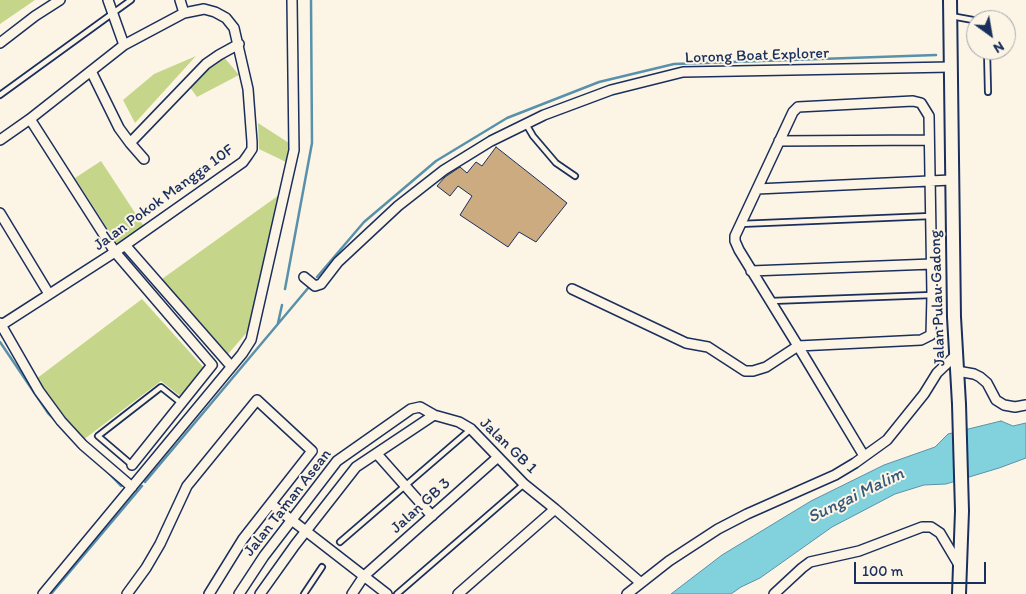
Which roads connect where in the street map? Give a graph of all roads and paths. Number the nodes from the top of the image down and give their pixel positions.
1 (60, 0) edge
2 (108, 0) edge
3 (131, 0) edge
4 (180, 0) edge
5 (292, 0) edge
6 (950, 0) edge
7 (112, 12) junction
8 (184, 13) junction
9 (950, 16) junction
10 (966, 19) edge
11 (0, 44) edge
12 (239, 44) junction
13 (124, 45) junction
14 (987, 60) edge
15 (951, 67) junction
16 (91, 71) junction
17 (988, 92) dead end
18 (0, 95) edge
19 (30, 119) junction
20 (526, 124) junction
21 (0, 140) edge
22 (929, 140) junction
23 (779, 141) junction
24 (130, 143) junction
25 (144, 159) dead end
26 (575, 176) dead end
27 (951, 180) junction
28 (930, 181) junction
29 (757, 189) junction
30 (0, 213) edge
31 (931, 216) junction
32 (740, 224) junction
33 (125, 245) junction
34 (115, 252) junction
35 (932, 264) junction
36 (751, 270) junction
37 (304, 277) dead end
38 (572, 289) dead end
39 (49, 294) junction
40 (932, 295) junction
41 (769, 301) junction
42 (0, 324) edge
43 (798, 346) junction
44 (956, 355) junction
45 (231, 366) junction
46 (957, 372) junction
47 (181, 403) junction
48 (1026, 405) edge
49 (434, 415) junction
50 (471, 429) junction
51 (377, 454) junction
52 (864, 456) junction
53 (498, 457) junction
54 (132, 464) joint
55 (524, 484) junction
56 (406, 486) junction
57 (132, 487) junction
58 (271, 504) junction
59 (555, 509) junction
60 (432, 516) junction
61 (292, 520) junction
62 (306, 531) junction
63 (340, 542) dead end
64 (960, 565) junction
65 (322, 567) dead end
66 (364, 576) junction
67 (641, 583) junction
68 (43, 594) edge
69 (127, 594) edge
70 (209, 594) edge
71 (239, 594) edge
72 (260, 594) edge
73 (304, 594) edge
74 (352, 594) edge
75 (387, 594) edge
76 (397, 594) edge
77 (458, 594) edge
78 (627, 594) edge
79 (774, 594) edge
80 (958, 594) edge

1 - 11 street
2 - 7 street
3 - 7 lane
4 - 8 street
5 - 45 street
6 - 9 main road, Jalan Pulau Gadong
7 - 13 street
7 - 18 lane
8 - 12 street, Jalan Pokok Mangga 10F
8 - 13 street
9 - 10 lane
9 - 15 main road, Jalan Pulau Gadong
12 - 24 street
12 - 33 street, Jalan Pokok Mangga 10F
13 - 16 street
14 - 17 lane
15 - 20 street, Lorong Boat Explorer
15 - 27 main road, Jalan Pulau Gadong
16 - 19 street
16 - 24 street
19 - 21 street
19 - 34 street
20 - 26 lane
20 - 37 street, Lorong Boat Explorer
22 - 23 street
22 - 23 street
22 - 28 street
23 - 29 street
24 - 25 street
27 - 28 street
27 - 44 main road, Jalan Pulau Gadong
28 - 29 street
28 - 31 street
29 - 32 street
30 - 39 street
31 - 32 lane
31 - 35 street
32 - 36 street
33 - 34 street, Jalan Pokok Mangga 10F
33 - 45 street
34 - 39 street, Jalan Pokok Mangga 10F
34 - 47 street
35 - 36 street
35 - 40 street
36 - 41 street
38 - 43 street
39 - 42 street, Jalan Pokok Mangga 10F
40 - 41 lane
40 - 43 street
41 - 43 street
42 - 57 street
43 - 52 street
44 - 46 main road, Jalan Pulau Gadong
44 - 52 street
45 - 57 street
46 - 48 street
46 - 64 main road, Jalan Pulau Gadong
47 - 54 street
47 - 54 lane
49 - 50 street, Jalan GB 1
49 - 51 street, Jalan Taman Asean
49 - 61 street, Jalan Taman Asean
50 - 53 street, Jalan GB 1
50 - 56 lane
51 - 56 street
51 - 62 street, Jalan Taman Asean
52 - 67 street
53 - 55 street, Jalan GB 1
53 - 60 street, Jalan GB 3
55 - 59 street, Jalan GB 1
55 - 76 lane
56 - 60 street
56 - 63 lane
57 - 68 street
58 - 61 street
58 - 69 street
58 - 70 street
59 - 67 street, Jalan GB 1
59 - 77 street
60 - 66 street, Jalan GB 3
61 - 62 street
61 - 71 street, Jalan Taman Asean
62 - 66 street
62 - 72 street, Jalan Taman Asean
64 - 79 street
64 - 80 main road, Jalan Pulau Gadong
65 - 73 lane
66 - 74 street, Jalan GB 3
66 - 75 street
67 - 78 street

